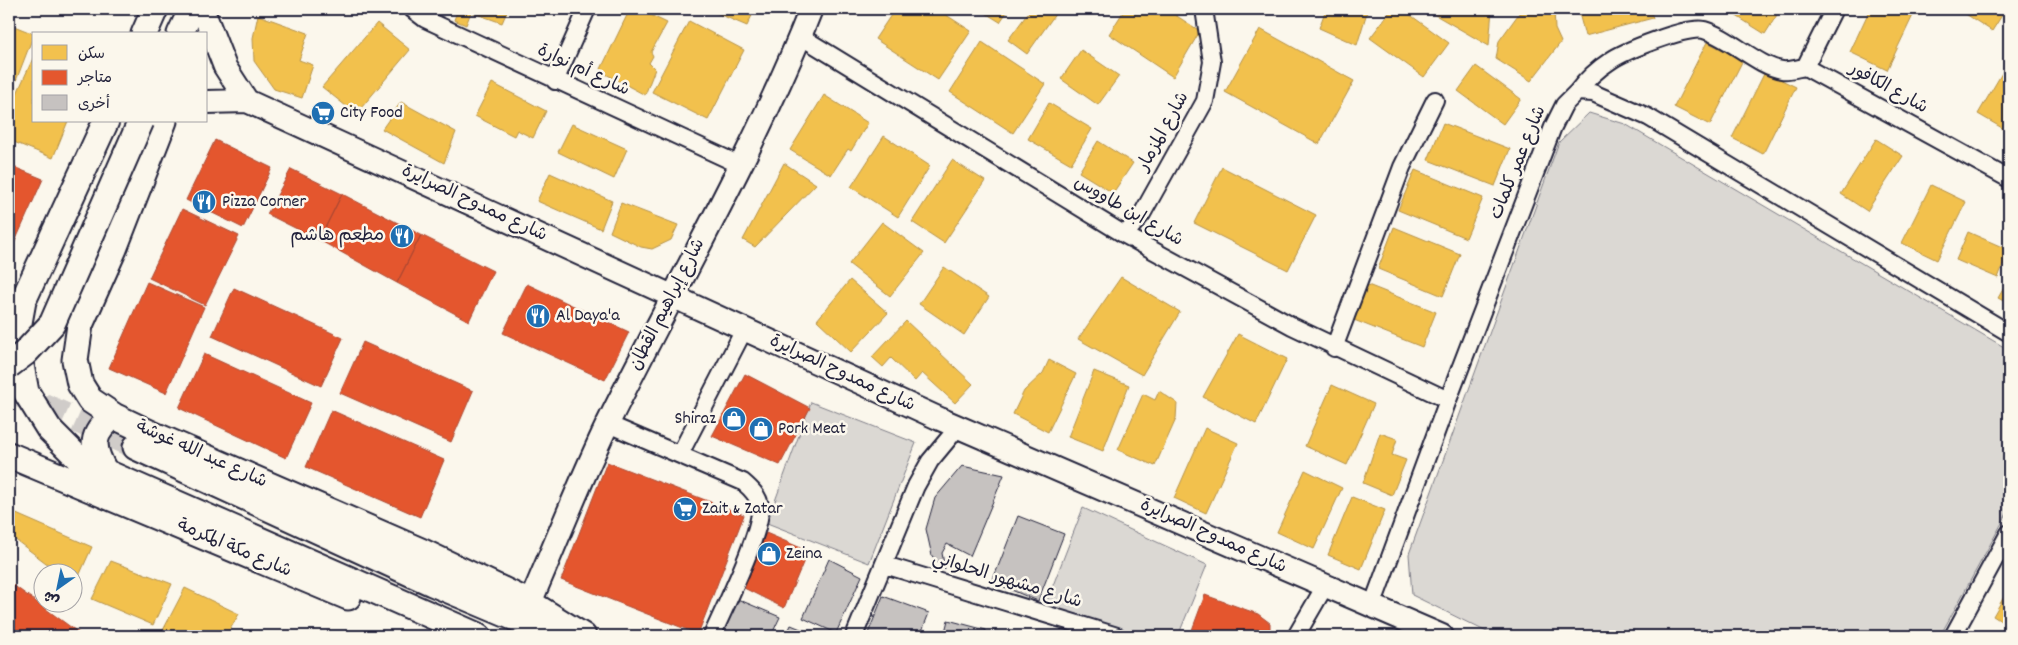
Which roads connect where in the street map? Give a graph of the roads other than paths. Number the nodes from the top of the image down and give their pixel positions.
1 (155, 9) edge
2 (412, 9) edge
3 (587, 9) edge
4 (811, 9) edge
5 (1204, 9) edge
6 (1834, 9) edge
7 (201, 17) edge
8 (145, 32) edge
9 (182, 32) edge
10 (800, 36) junction
11 (1805, 67) junction
12 (555, 81) junction
13 (1577, 92) junction
14 (1435, 100) dead end
15 (247, 101) junction
16 (208, 102) edge
17 (106, 122) edge
18 (141, 122) edge
19 (164, 122) edge
20 (740, 165) junction
21 (2009, 179) edge
22 (57, 230) junction
23 (1125, 235) junction
24 (114, 248) junction
25 (673, 295) junction
26 (23, 301) junction
27 (9, 323) edge
28 (745, 328) junction
29 (2009, 333) edge
30 (1334, 348) junction
31 (9, 366) edge
32 (1448, 400) junction
33 (114, 416) junction
34 (608, 424) junction
35 (959, 426) junction
36 (136, 447) tunnel mouth
37 (680, 454) junction
38 (9, 455) edge
39 (105, 472) junction
40 (2009, 533) edge
41 (884, 565) junction
42 (1324, 586) junction
43 (530, 603) junction
44 (1372, 606) junction
45 (462, 636) edge
46 (478, 636) edge
47 (558, 636) edge
48 (583, 636) edge
49 (712, 636) edge
50 (854, 636) edge
51 (1117, 636) edge
52 (1296, 636) edge
53 (1442, 636) edge
54 (1953, 636) edge

1 - 8 main road
2 - 12 street, شارع أم نوارة
3 - 12 street
4 - 10 street, شارع إبراهيم القطان
5 - 23 street, شارع المزمار
6 - 11 street
7 - 9 main road
7 - 15 street
10 - 20 street, شارع إبراهيم القطان
10 - 23 street, شارع ابن طاووس
11 - 13 street, شارع عمر كلمات
11 - 21 street, شارع الكافور
12 - 20 street, شارع أم نوارة
13 - 29 street
13 - 32 street, شارع عمر كلمات
14 - 30 street
15 - 16 street, شارع ممدوح الصرايرة
15 - 25 street, شارع ممدوح الصرايرة
17 - 22 main road
18 - 31 main road, bridge
19 - 24 main road, شارع عبد الله غوشة
20 - 25 street, شارع إبراهيم القطان
22 - 24 main road
22 - 26 main road
23 - 30 street, شارع ابن طاووس
24 - 33 main road, شارع عبد الله غوشة
25 - 28 street, شارع ممدوح الصرايرة
25 - 34 street, شارع إبراهيم القطان
26 - 27 main road
26 - 39 main road
28 - 35 street, شارع ممدوح الصرايرة
28 - 37 street
30 - 32 street, شارع ابن طاووس
32 - 44 street, شارع عمر كلمات
33 - 39 main road
33 - 43 main road, شارع عبد الله غوشة
34 - 37 street
34 - 43 street, شارع إبراهيم القطان
35 - 41 street
35 - 42 street, شارع ممدوح الصرايرة
36 - 47 main road
37 - 49 street
38 - 45 main road, شارع مكة المكرمة
39 - 46 main road
40 - 54 street
41 - 50 street
41 - 51 street, شارع مشهور الحلواني
42 - 44 street, شارع ممدوح الصرايرة
42 - 52 street
43 - 48 main road, شارع عبد الله غوشة
44 - 53 street, شارع ممدوح الصرايرة

